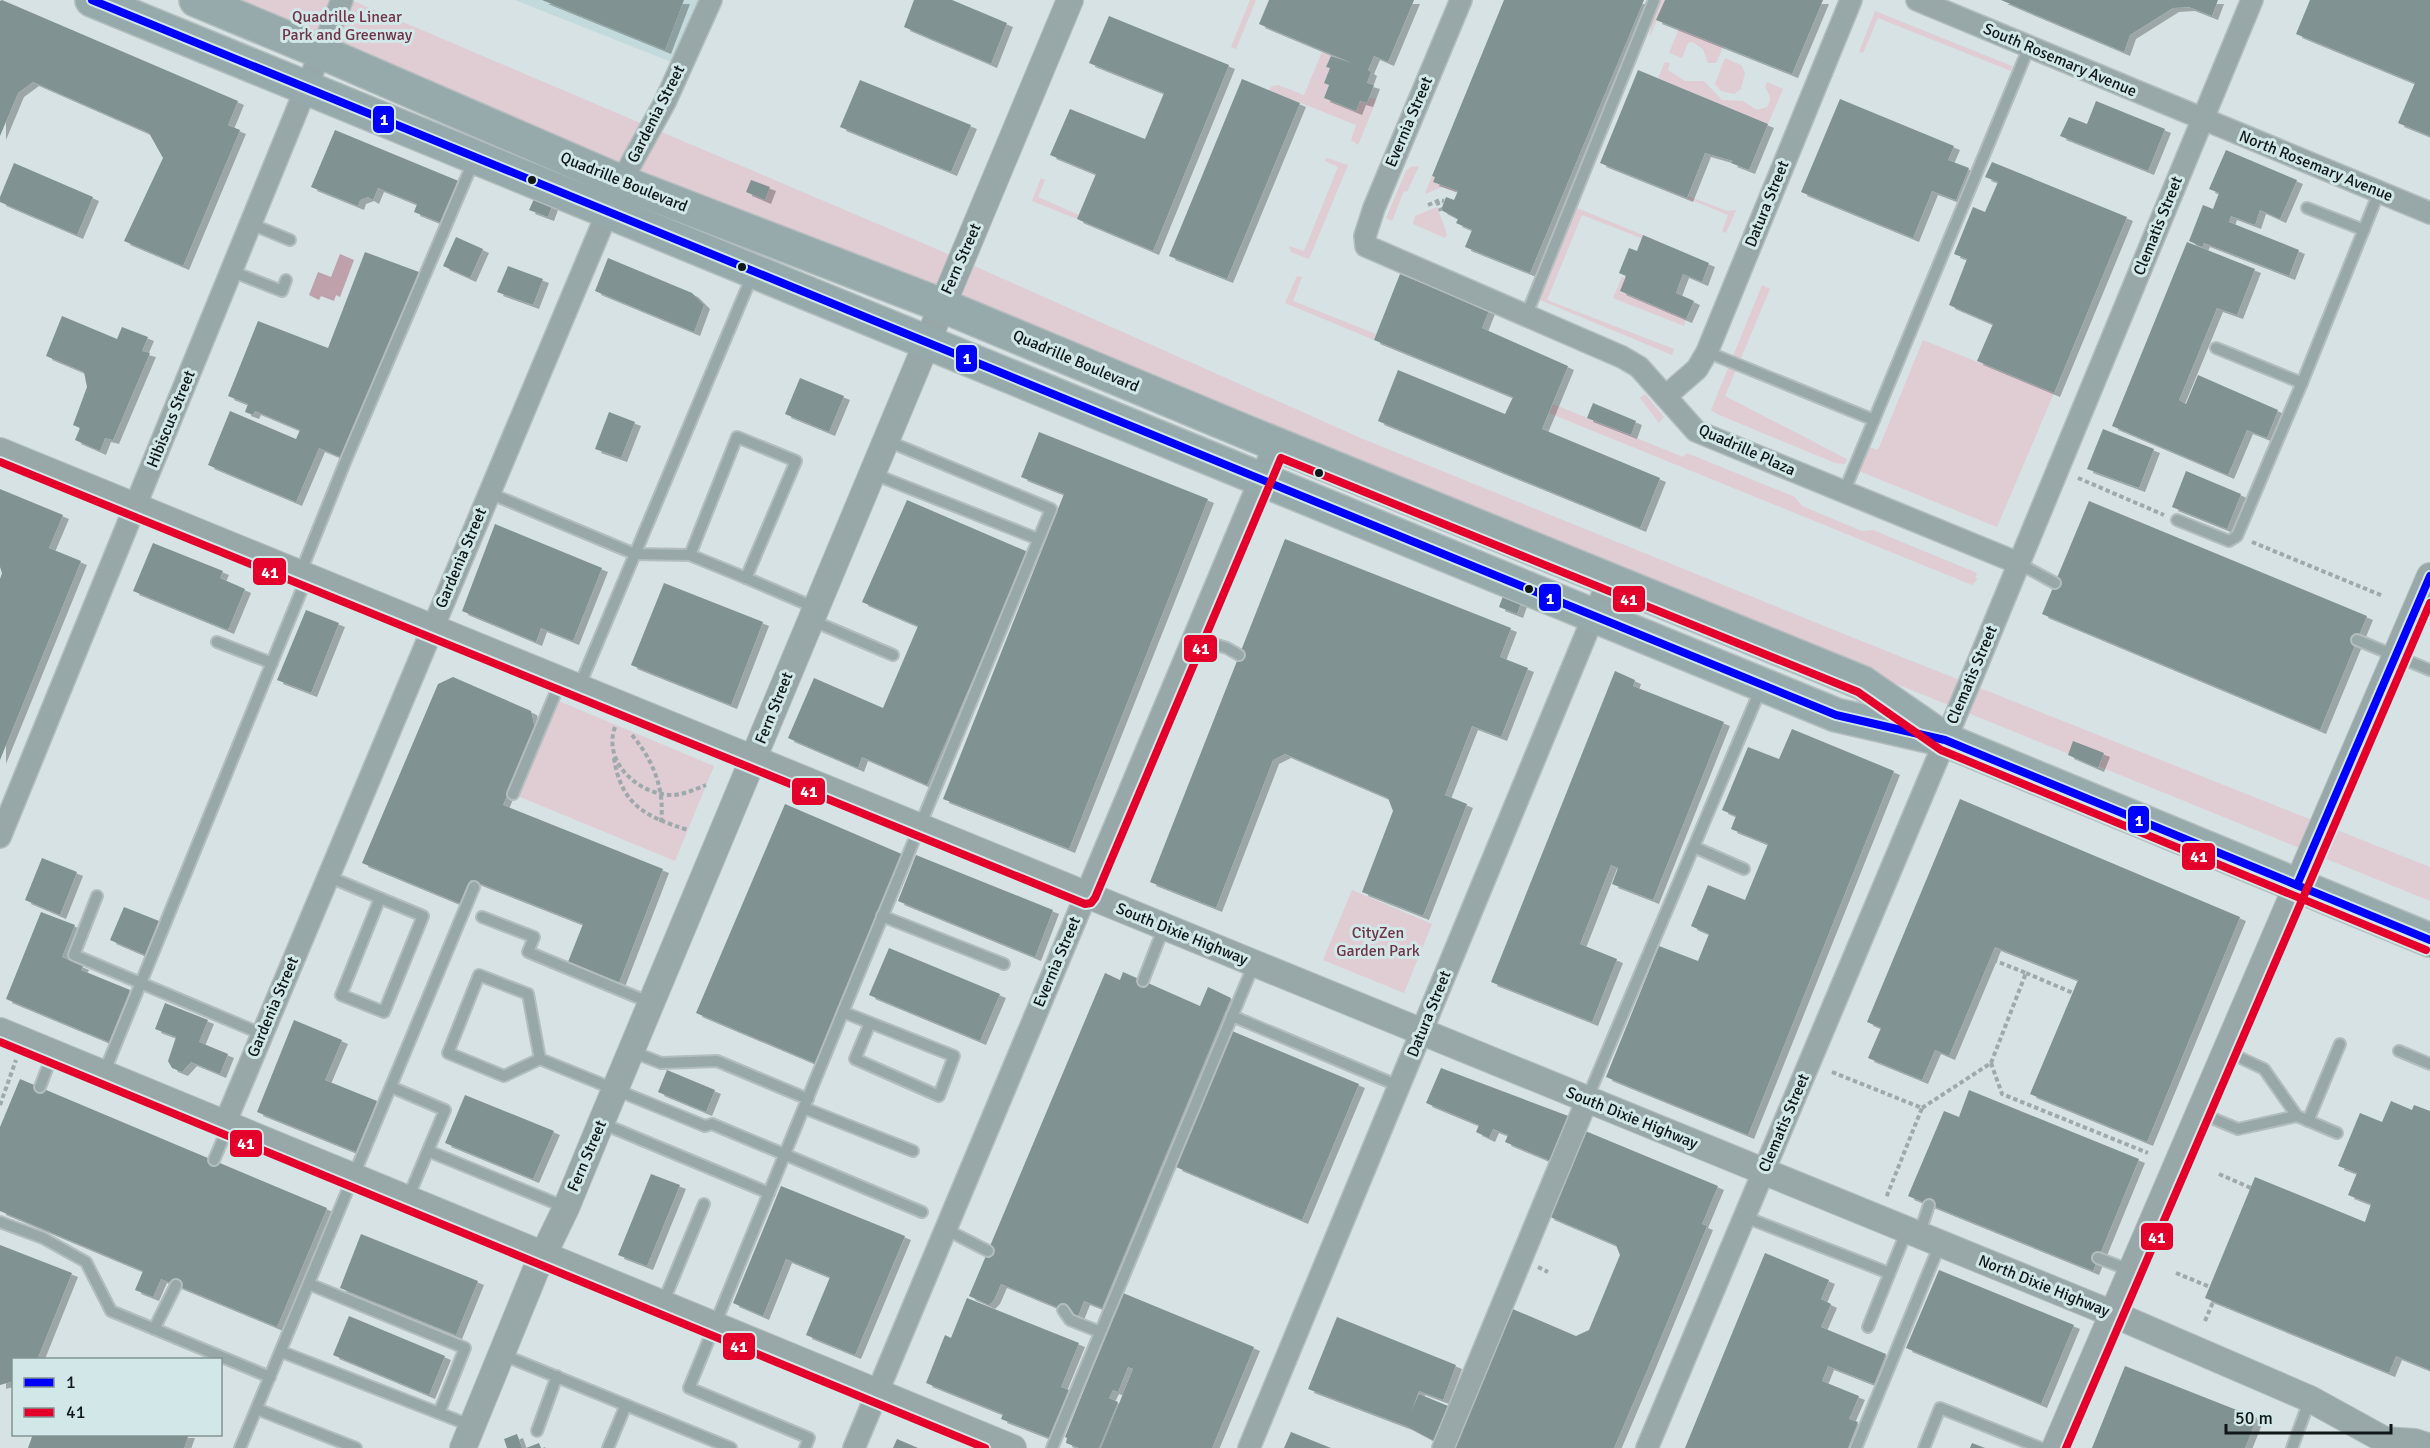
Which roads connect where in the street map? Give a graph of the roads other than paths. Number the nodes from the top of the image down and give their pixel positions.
1 (92, 0) edge
2 (196, 0) edge
3 (342, 0) edge
4 (711, 0) edge
5 (1070, 0) edge
6 (1461, 0) edge
7 (1654, 0) edge
8 (1851, 0) edge
9 (1917, 0) edge
10 (2252, 0) edge
11 (2029, 47) junction
12 (321, 52) junction
13 (306, 88) junction
14 (2202, 119) junction
15 (475, 157) junction
16 (621, 182) junction
17 (2379, 192) junction
18 (2307, 208) dead end
19 (608, 212) junction
20 (2430, 213) edge
21 (251, 224) junction
22 (2364, 230) junction
23 (290, 240) dead end
24 (1366, 246) joint
25 (231, 271) junction
26 (754, 272) junction
27 (286, 280) dead end
28 (941, 305) junction
29 (1526, 316) junction
30 (926, 342) junction
31 (2216, 348) dead end
32 (1707, 351) junction
33 (2302, 383) junction
34 (1666, 396) junction
35 (1874, 420) junction
36 (885, 440) junction
37 (1275, 444) junction
38 (0, 451) edge
39 (871, 473) junction
40 (1260, 480) junction
41 (1844, 492) junction
42 (489, 493) junction
43 (135, 507) junction
44 (2177, 520) road end
45 (1038, 539) junction
46 (635, 554) junction
47 (690, 555) junction
48 (2018, 563) junction
49 (303, 575) junction
50 (2430, 576) edge
51 (746, 578) junction
52 (1609, 579) junction
53 (2055, 584) dead end
54 (813, 614) junction
55 (1594, 616) junction
56 (432, 627) junction
57 (1193, 638) junction
58 (2357, 640) dead end
59 (217, 642) dead end
60 (893, 655) dead end
61 (1239, 655) dead end
62 (2395, 656) junction
63 (272, 663) junction
64 (2430, 670) edge
65 (570, 684) junction
66 (1762, 685) junction
67 (1945, 740) junction
68 (753, 759) junction
69 (513, 794) dead end
70 (919, 826) junction
71 (0, 837) edge
72 (1694, 847) junction
73 (1744, 869) dead end
74 (327, 876) junction
75 (2297, 885) junction
76 (474, 887) dead end
77 (1085, 894) junction
78 (97, 896) dead end
79 (380, 898) junction
80 (882, 916) junction
81 (482, 917) dead end
82 (1165, 927) junction
83 (2430, 940) edge
84 (1254, 963) junction
85 (1004, 964) dead end
86 (1143, 981) dead end
87 (140, 984) junction
88 (651, 1003) junction
89 (843, 1012) junction
90 (1232, 1016) junction
91 (870, 1023) junction
92 (0, 1031) edge
93 (1422, 1033) junction
94 (261, 1034) junction
95 (2340, 1044) dead end
96 (631, 1051) junction
97 (2399, 1051) dead end
98 (53, 1052) junction
99 (2226, 1052) junction
100 (540, 1059) junction
101 (2430, 1064) edge
102 (104, 1073) junction
103 (391, 1086) junction
104 (1400, 1086) junction
105 (40, 1087) dead end
106 (615, 1089) junction
107 (1587, 1100) junction
108 (806, 1103) junction
109 (2199, 1113) junction
110 (2297, 1116) junction
111 (2308, 1121) junction
112 (601, 1123) junction
113 (227, 1124) junction
114 (2337, 1133) dead end
115 (428, 1151) junction
116 (913, 1151) dead end
117 (784, 1155) junction
118 (214, 1160) dead end
119 (1764, 1171) junction
120 (353, 1176) junction
121 (769, 1193) junction
122 (408, 1198) junction
123 (704, 1204) dead end
124 (1929, 1205) dead end
125 (566, 1208) junction
126 (922, 1212) dead end
127 (1745, 1217) junction
128 (0, 1222) edge
129 (945, 1229) junction
130 (1922, 1236) junction
131 (988, 1251) dead end
132 (543, 1254) junction
133 (2098, 1258) dead end
134 (2132, 1271) junction
135 (1889, 1273) junction
136 (309, 1284) junction
137 (176, 1285) dead end
138 (663, 1303) junction
139 (1064, 1310) dead end
140 (2113, 1314) junction
141 (715, 1325) junction
142 (1868, 1327) dead end
143 (154, 1329) junction
144 (1100, 1332) junction
145 (282, 1352) junction
146 (501, 1354) junction
147 (270, 1377) junction
148 (557, 1377) junction
149 (877, 1392) junction
150 (2310, 1399) junction
151 (626, 1405) junction
152 (257, 1409) junction
153 (439, 1413) junction
154 (537, 1431) dead end
155 (467, 1437) edge
156 (2392, 1444) edge
157 (2430, 1447) edge
158 (240, 1448) edge
159 (356, 1448) edge
160 (608, 1448) edge
161 (731, 1448) edge
162 (805, 1448) edge
163 (854, 1448) edge
164 (1013, 1448) edge
165 (1052, 1448) edge
166 (1248, 1448) edge
167 (1443, 1448) edge
168 (1647, 1448) edge
169 (1856, 1448) edge
170 (1924, 1448) edge
171 (2041, 1448) edge
172 (2055, 1448) edge
173 (2292, 1448) edge

1 - 13 main road, Quadrille Boulevard
2 - 12 main road, Quadrille Boulevard
3 - 12 street, Hibiscus Street
4 - 16 street, Gardenia Street
5 - 28 street, Fern Street
6 - 24 street, Evernia Street
7 - 29 lane
8 - 32 street, Datura Street
9 - 11 street, South Rosemary Avenue
10 - 14 street, Clematis Street
11 - 14 street, South Rosemary Avenue
11 - 35 lane
12 - 13 street, Hibiscus Street
12 - 16 main road, Quadrille Boulevard
13 - 15 main road, Quadrille Boulevard
13 - 21 street, Hibiscus Street
14 - 17 street, North Rosemary Avenue
14 - 48 street, Clematis Street
15 - 19 main road, Quadrille Boulevard
15 - 49 lane
16 - 19 street, Gardenia Street
16 - 28 main road, Quadrille Boulevard
17 - 20 street, North Rosemary Avenue
17 - 22 lane
18 - 22 lane
19 - 26 main road, Quadrille Boulevard
19 - 42 street, Gardenia Street
21 - 23 lane
21 - 25 street, Hibiscus Street
22 - 33 lane
24 - 29 street, Quadrille Plaza
25 - 27 lane
25 - 43 street, Hibiscus Street
26 - 30 main road, Quadrille Boulevard
26 - 46 lane
28 - 30 street, Fern Street
28 - 37 main road, Quadrille Boulevard
29 - 34 street, Quadrille Plaza
30 - 36 street, Fern Street
30 - 40 main road, Quadrille Boulevard
31 - 33 lane
32 - 34 street, Datura Street
32 - 35 lane
33 - 44 lane
34 - 41 street, Quadrille Plaza
35 - 41 lane
36 - 39 street, Fern Street
36 - 45 lane
37 - 40 street, Evernia Street
37 - 52 main road, Quadrille Boulevard
38 - 43 street, South Dixie Highway
39 - 45 lane
39 - 54 street, Fern Street
40 - 55 main road, Quadrille Boulevard
40 - 57 street, Evernia Street
41 - 48 street, Quadrille Plaza
42 - 46 lane
42 - 56 street, Gardenia Street
43 - 49 street, South Dixie Highway
43 - 71 street, Hibiscus Street
45 - 70 lane
46 - 47 lane
46 - 65 lane
47 - 51 lane
47 - 51 lane
48 - 53 lane
48 - 67 street, Clematis Street
49 - 56 street, South Dixie Highway
49 - 63 lane
50 - 62 street
51 - 54 lane
52 - 55 street, Datura Street
52 - 67 main road, Quadrille Boulevard
54 - 60 lane
54 - 68 street, Fern Street
55 - 66 main road, Quadrille Boulevard
55 - 93 street, Datura Street
56 - 65 street, South Dixie Highway
56 - 74 street, Gardenia Street
57 - 61 lane
57 - 77 street, Evernia Street
58 - 62 lane
59 - 63 lane
62 - 64 lane
62 - 75 street
63 - 87 lane
65 - 68 street, South Dixie Highway
65 - 69 lane
66 - 67 main road, Quadrille Boulevard
66 - 72 lane
67 - 75 main road, Quadrille Boulevard
67 - 119 street, Clematis Street
68 - 70 street, South Dixie Highway
68 - 88 street, Fern Street
70 - 77 street, South Dixie Highway
70 - 80 lane
72 - 73 lane
72 - 107 lane
74 - 79 lane
74 - 94 street, Gardenia Street
75 - 83 main road, Quadrille Boulevard
75 - 99 street
76 - 103 lane
77 - 82 street, South Dixie Highway
77 - 129 street, Evernia Street
78 - 87 lane
79 - 79 lane
80 - 85 lane
80 - 89 lane
81 - 88 lane
82 - 84 street, South Dixie Highway
82 - 86 lane
84 - 90 lane
84 - 93 street, South Dixie Highway
87 - 94 lane
87 - 102 lane
88 - 96 street, Fern Street
89 - 91 lane
89 - 108 lane
90 - 104 lane
90 - 144 lane
91 - 91 lane
92 - 98 street
93 - 104 street, Datura Street
93 - 107 street, South Dixie Highway
94 - 113 street, Gardenia Street
95 - 111 lane
96 - 106 street, Fern Street
96 - 108 lane
97 - 101 lane
98 - 102 street
98 - 105 lane
99 - 109 street
99 - 110 lane
100 - 100 lane
100 - 106 lane
102 - 113 street
103 - 115 lane
103 - 120 lane
104 - 166 street, Datura Street
106 - 112 street, Fern Street
106 - 117 lane
107 - 119 street, South Dixie Highway
107 - 167 street
108 - 116 lane
108 - 117 lane
109 - 110 lane
109 - 134 street
110 - 111 lane
111 - 114 lane
112 - 121 lane
112 - 125 street, Fern Street
113 - 118 lane
113 - 120 street
115 - 122 lane
115 - 125 lane
117 - 121 lane
117 - 126 lane
119 - 127 street, Clematis Street
119 - 130 street, North Dixie Highway
120 - 122 street
120 - 136 lane
121 - 141 lane
122 - 132 street
123 - 138 lane
124 - 130 lane
125 - 132 street, Fern Street
127 - 135 lane
127 - 168 street, Clematis Street
128 - 143 lane
129 - 131 lane
129 - 149 street, Evernia Street
130 - 135 lane
130 - 140 street, North Dixie Highway
130 - 169 lane
132 - 138 street
132 - 146 street, Fern Street
133 - 134 lane
134 - 140 street
135 - 142 lane
136 - 145 lane
136 - 153 lane
137 - 143 lane
138 - 141 street
139 - 144 lane
140 - 150 street, North Dixie Highway
140 - 172 street
141 - 149 street
141 - 162 lane
143 - 147 lane
144 - 165 lane
145 - 147 lane
145 - 153 lane
146 - 148 lane
146 - 155 street, Fern Street
147 - 152 lane
148 - 151 lane
148 - 154 lane
149 - 163 street, Evernia Street
149 - 164 street
150 - 156 street, North Dixie Highway
150 - 173 lane
151 - 160 lane
151 - 161 lane
152 - 158 lane
152 - 159 lane
153 - 155 lane
156 - 157 street, North Dixie Highway
170 - 171 lane

